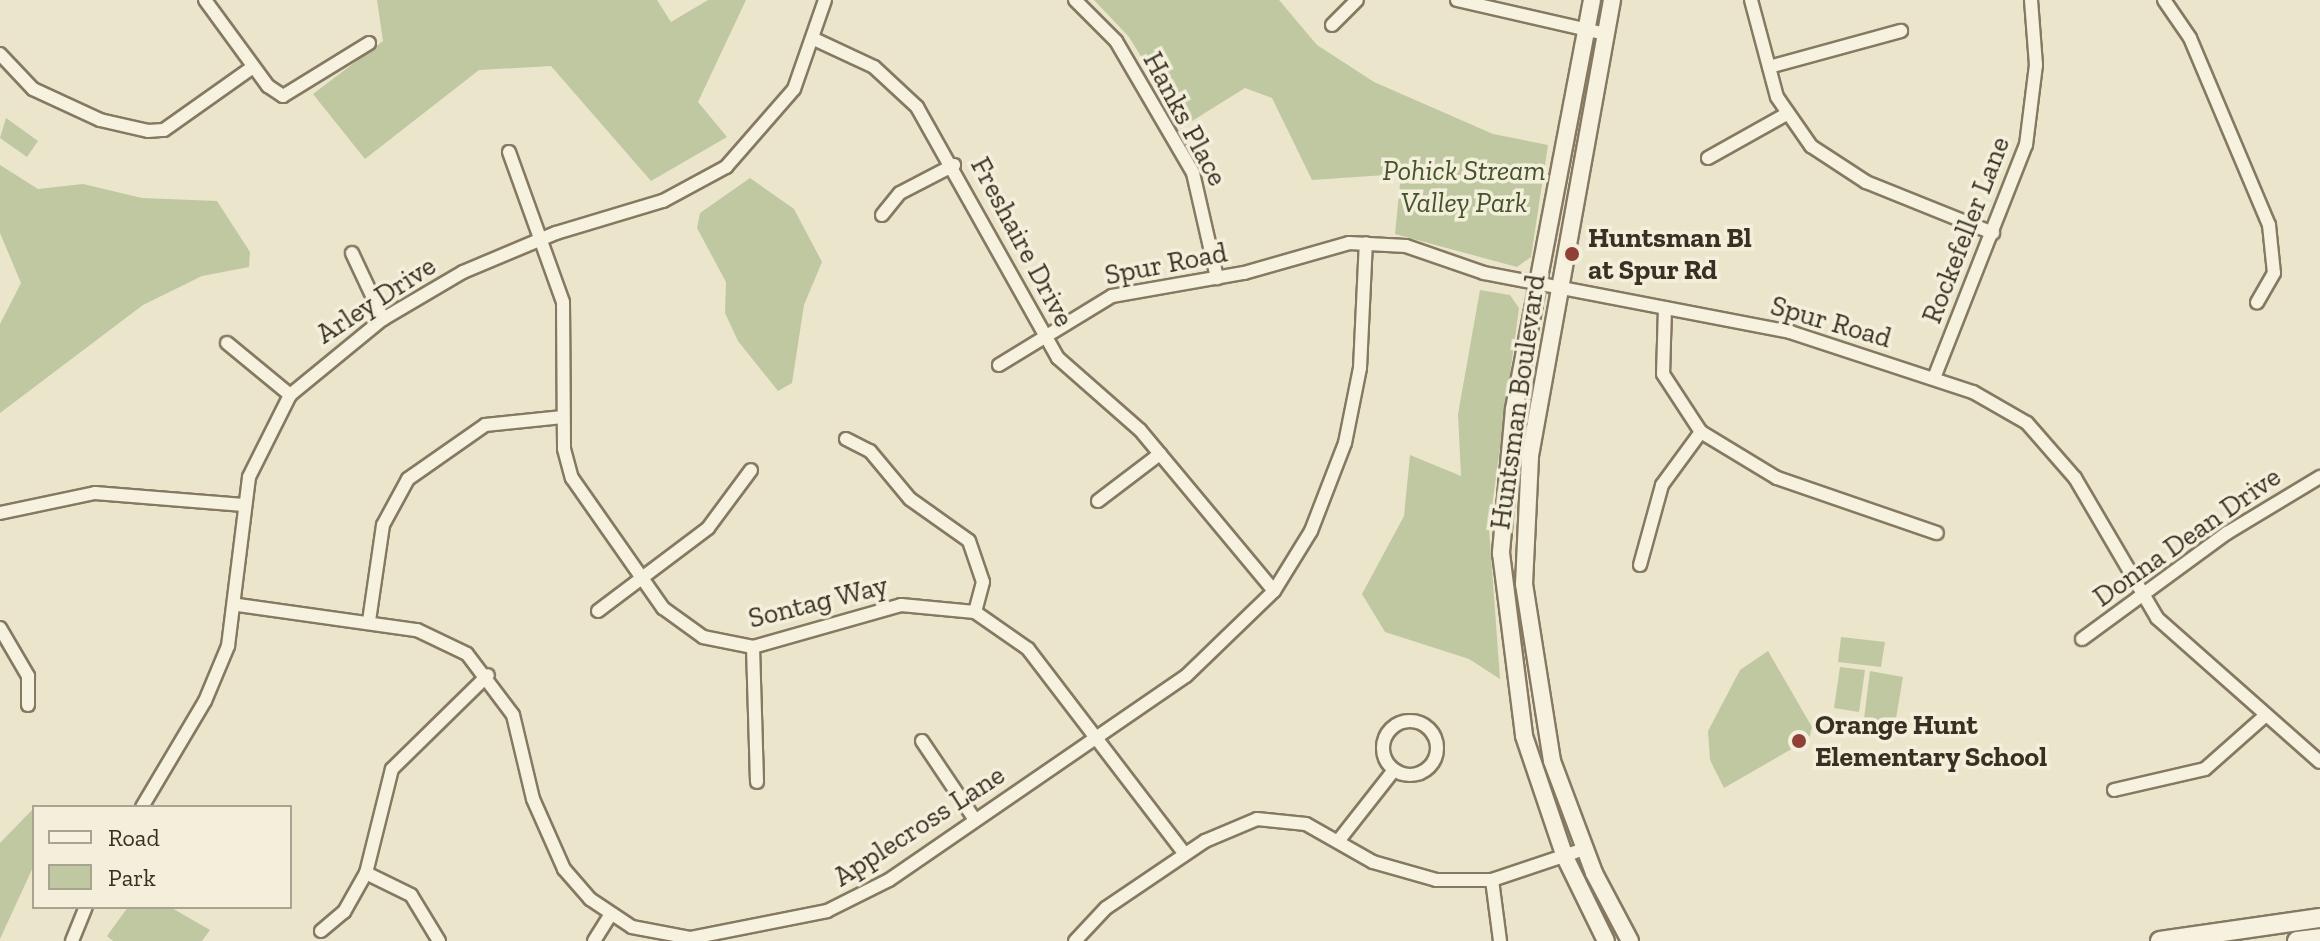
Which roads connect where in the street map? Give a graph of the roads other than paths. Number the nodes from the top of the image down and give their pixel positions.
1 (825, 0) edge
2 (1075, 0) edge
3 (1357, 0) edge
4 (1457, 0) edge
5 (1592, 0) edge
6 (1612, 0) edge
7 (1751, 0) edge
8 (2031, 0) edge
9 (210, 2) edge
10 (2170, 2) edge
11 (1497, 6) edge
12 (1332, 25) dead end
13 (1587, 30) junction
14 (1901, 31) dead end
15 (1606, 34) junction
16 (814, 39) junction
17 (369, 43) dead end
18 (0, 54) edge
19 (253, 67) junction
20 (1769, 67) junction
21 (1785, 115) junction
22 (509, 152) dead end
23 (1708, 158) dead end
24 (954, 165) junction
25 (882, 215) dead end
26 (1993, 233) junction
27 (541, 238) junction
28 (1366, 243) junction
29 (352, 253) dead end
30 (1217, 278) junction
31 (1537, 283) junction
32 (1559, 288) junction
33 (2257, 303) dead end
34 (1665, 308) junction
35 (383, 319) junction
36 (1042, 336) junction
37 (227, 343) dead end
38 (999, 365) dead end
39 (1934, 378) junction
40 (290, 395) junction
41 (563, 417) junction
42 (1701, 432) junction
43 (846, 439) dead end
44 (1160, 454) junction
45 (751, 470) dead end
46 (2320, 477) edge
47 (1098, 501) dead end
48 (244, 505) junction
49 (0, 513) edge
50 (1937, 533) dead end
51 (1640, 565) dead end
52 (641, 579) junction
53 (1274, 591) junction
54 (2141, 596) junction
55 (238, 605) junction
56 (598, 611) dead end
57 (975, 612) junction
58 (369, 621) junction
59 (0, 628) edge
60 (2082, 639) dead end
61 (753, 647) junction
62 (488, 675) junction
63 (28, 705) dead end
64 (2266, 715) junction
65 (1094, 739) junction
66 (922, 741) dead end
67 (2320, 762) edge
68 (1394, 770) junction
69 (757, 782) dead end
70 (2114, 790) dead end
71 (143, 805) edge
72 (975, 820) junction
73 (1339, 840) junction
74 (1584, 849) junction
75 (1185, 854) junction
76 (1565, 857) junction
77 (366, 873) junction
78 (1492, 880) junction
79 (85, 909) edge
80 (610, 915) junction
81 (2320, 918) edge
82 (321, 931) dead end
83 (2320, 938) edge
84 (713, 939) edge
85 (72, 941) edge
86 (439, 941) edge
87 (594, 941) edge
88 (1075, 941) edge
89 (1500, 941) edge
90 (1606, 941) edge
91 (1630, 941) edge
92 (2160, 941) edge
93 (2297, 941) edge

1 - 16 street, Arley Drive
2 - 30 street, Hanks Place
3 - 12 street
4 - 11 street
5 - 13 street, Huntsman Boulevard
6 - 15 street, Huntsman Boulevard
7 - 20 street
8 - 26 street, Rockefeller Lane
9 - 19 street
10 - 33 street
11 - 13 street
13 - 15 street
13 - 31 street, Huntsman Boulevard
14 - 20 street
15 - 32 street, Huntsman Boulevard
16 - 24 street, Freshaire Drive
16 - 27 street, Arley Drive
17 - 19 street
18 - 19 street
20 - 21 street
21 - 23 street
21 - 26 street
22 - 27 street, Sontag Way
24 - 25 street
24 - 36 street, Freshaire Drive
26 - 39 street, Rockefeller Lane
27 - 35 street, Arley Drive
27 - 41 street, Sontag Way
28 - 30 street, Spur Road
28 - 31 street, Spur Road
28 - 53 street, Applecross Lane
29 - 35 street
30 - 36 street, Spur Road
31 - 32 street, Spur Road
31 - 76 street, Huntsman Boulevard
32 - 34 street, Spur Road
32 - 74 street, Huntsman Boulevard
34 - 39 street, Spur Road
34 - 42 street
35 - 40 street, Arley Drive
36 - 38 street, Spur Road
36 - 44 street, Freshaire Drive
37 - 40 street
39 - 54 street, Spur Road
40 - 48 street, Arley Drive
41 - 52 street, Sontag Way
41 - 58 street
42 - 50 street
42 - 51 street
43 - 57 street
44 - 47 street
44 - 53 street, Freshaire Drive
45 - 52 street
46 - 54 street, Donna Dean Drive
48 - 49 street
48 - 55 street, Arley Drive
52 - 56 street
52 - 61 street, Sontag Way
53 - 65 street, Applecross Lane
54 - 60 street, Donna Dean Drive
54 - 64 street, Spur Road
55 - 58 street, Applecross Lane
55 - 71 street, Arley Drive
57 - 61 street, Sontag Way
57 - 65 street, Sontag Way
58 - 62 street, Applecross Lane
59 - 63 street
61 - 69 street
62 - 77 street
62 - 80 street, Applecross Lane
64 - 67 street, Spur Road
64 - 70 street
65 - 72 street, Applecross Lane
65 - 75 street, Sontag Way
66 - 72 street
68 - 68 street
68 - 73 street
72 - 84 street, Applecross Lane
73 - 75 street
73 - 78 street
74 - 76 street
74 - 91 street, Huntsman Boulevard
75 - 88 street
76 - 78 street
76 - 90 street, Huntsman Boulevard
77 - 82 street
77 - 86 street
78 - 89 street
79 - 85 street
80 - 84 street, Applecross Lane
80 - 87 street
81 - 92 main road
83 - 93 main road

